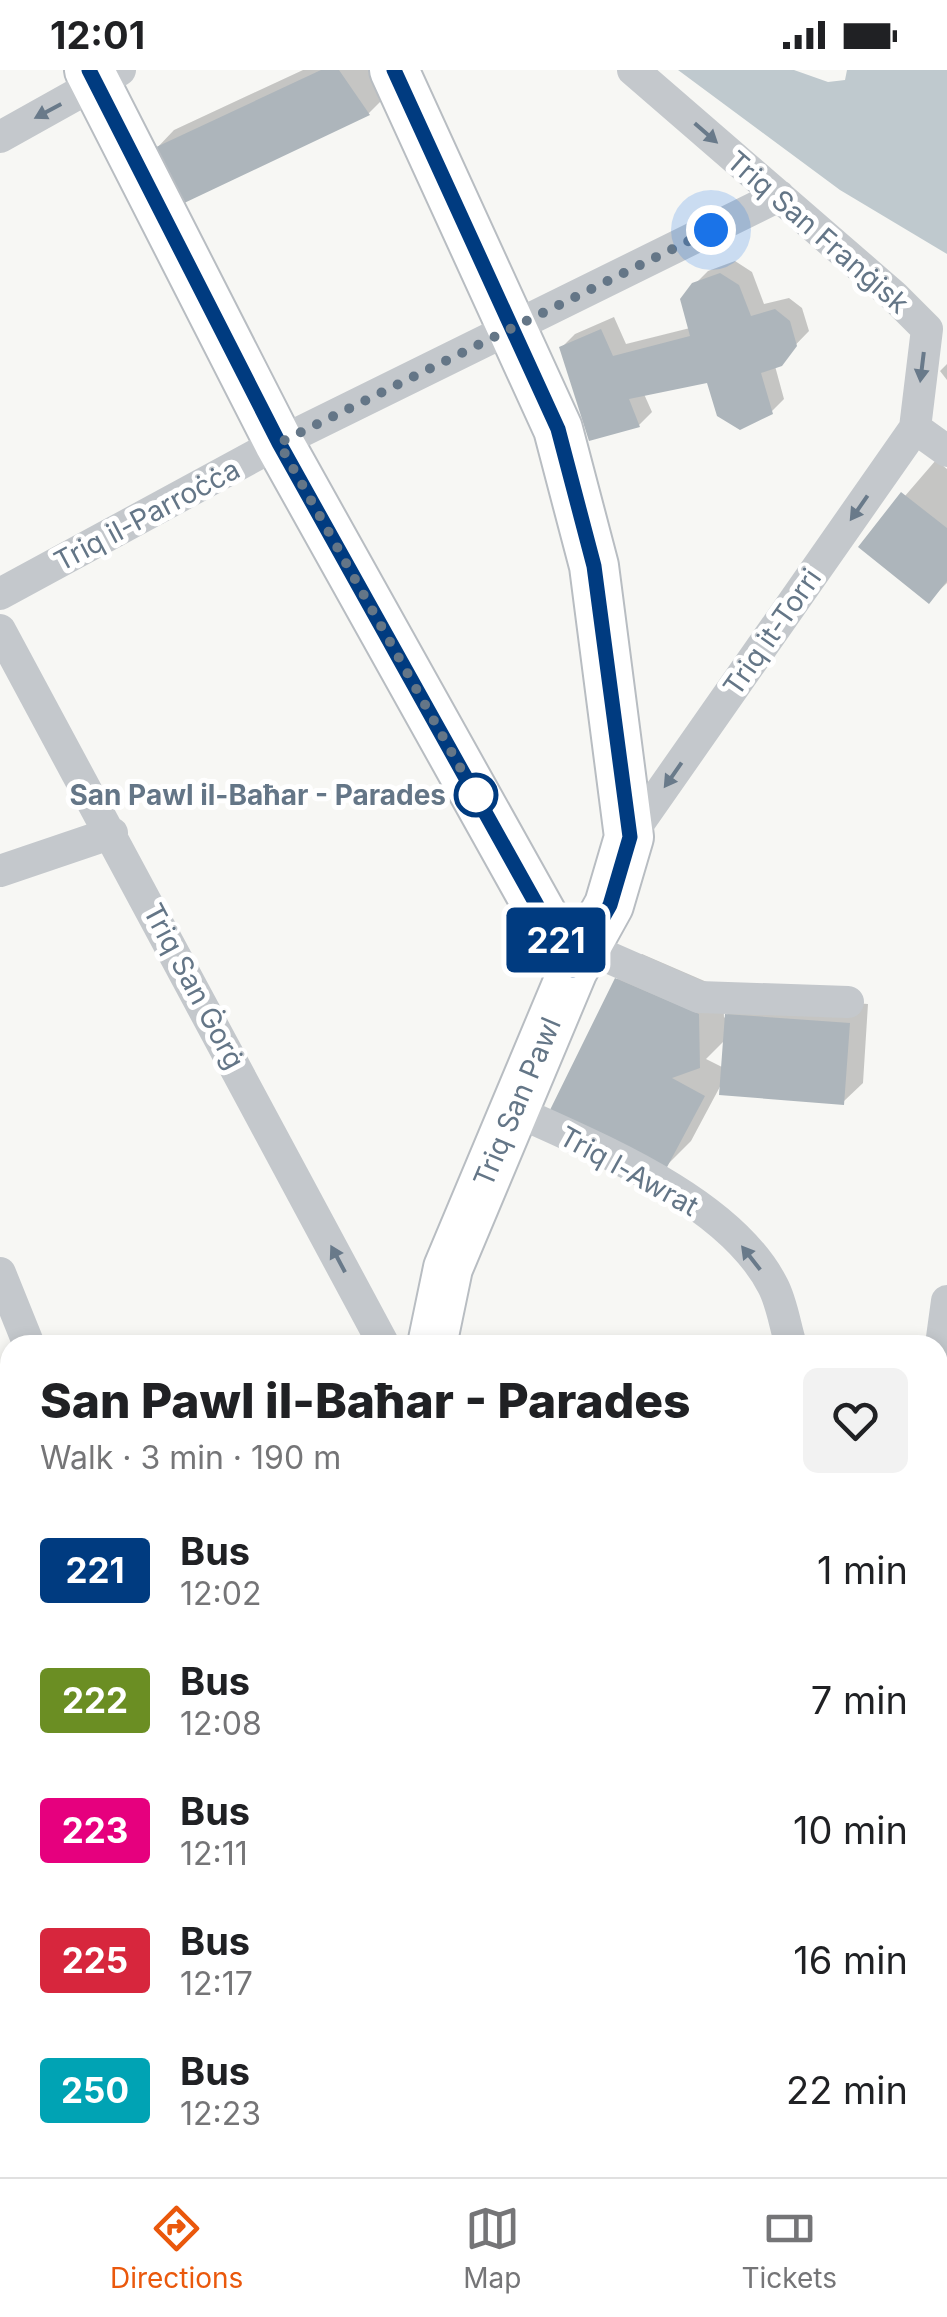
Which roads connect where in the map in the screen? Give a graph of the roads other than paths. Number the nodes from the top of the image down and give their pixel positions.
1 (394, 70) edge
2 (633, 70) edge
3 (102, 75) edge
4 (0, 137) edge
5 (778, 196) junction
6 (512, 329) junction
7 (914, 428) junction
8 (279, 443) junction
9 (947, 451) edge
10 (0, 594) edge
11 (0, 630) edge
12 (112, 833) junction
13 (630, 837) junction
14 (0, 871) edge
15 (579, 958) junction
16 (848, 1002) dead end
17 (514, 1110) junction
18 (0, 1273) edge
19 (947, 1301) edge
20 (25, 1335) edge
21 (379, 1335) edge
22 (434, 1335) edge
23 (788, 1335) edge
24 (942, 1335) edge

1 - 6 street, Triq San Pawl
2 -> 5 street, Triq San Franġisk
3 -> 4 street
3 - 8 street
5 - 6 street, Triq il-Parroċċa
5 -> 7 street, Triq San Franġisk
6 - 8 street, Triq il-Parroċċa
6 - 13 street, Triq San Pawl
7 - 9 street
7 -> 13 street, Triq it-Torri
8 - 10 street, Triq il-Parroċċa
8 - 15 street
11 - 12 street, Triq San Ġorġ
12 - 14 street
21 -> 12 street, Triq San Ġorġ
13 - 15 street, Triq San Pawl
15 - 16 street
15 - 17 street, Triq San Pawl
17 - 22 street, Triq San Pawl
23 -> 17 street, Triq l-Awrat
18 - 20 street
19 - 24 street

